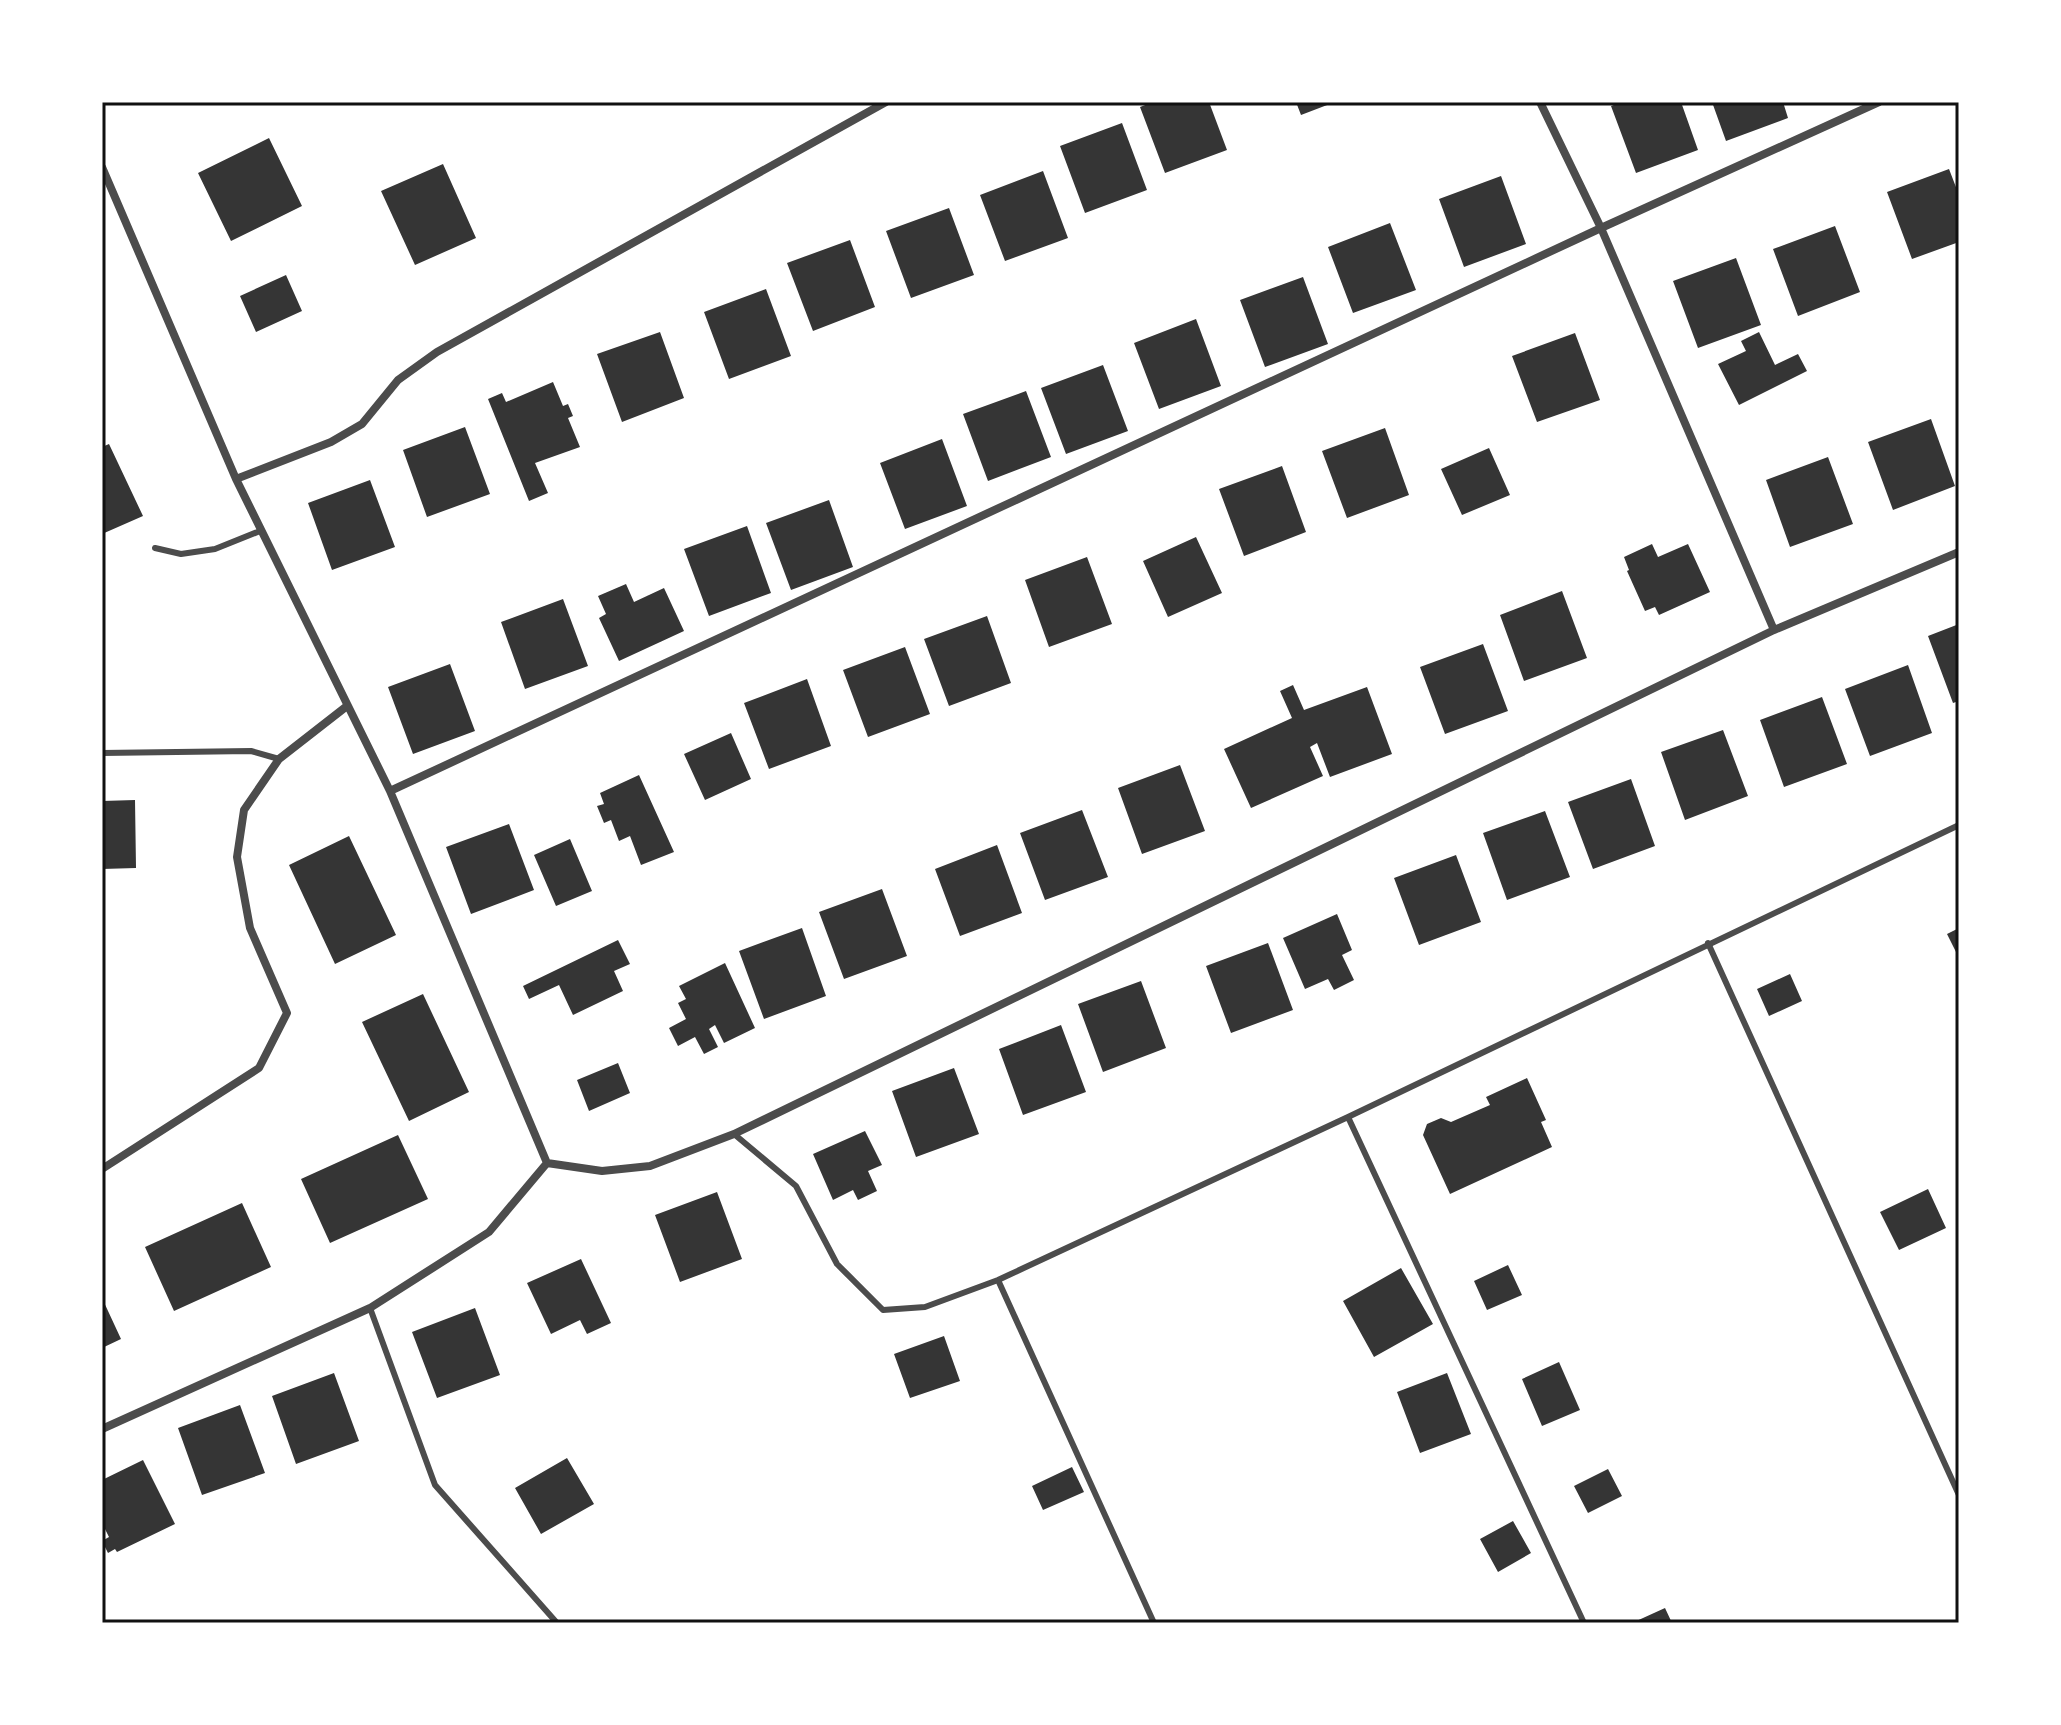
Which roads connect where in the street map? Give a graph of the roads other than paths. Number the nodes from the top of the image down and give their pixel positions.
1 (1540, 102) edge
2 (1879, 102) edge
3 (880, 104) edge
4 (102, 167) edge
5 (1601, 228) junction
6 (236, 479) junction
7 (260, 531) junction
8 (155, 548) dead end
9 (1959, 552) edge
10 (1774, 630) junction
11 (347, 706) junction
12 (102, 753) edge
13 (279, 759) junction
14 (390, 791) junction
15 (1959, 825) edge
16 (1708, 943) junction
17 (1348, 1117) junction
18 (734, 1134) junction
19 (547, 1163) junction
20 (102, 1169) edge
21 (998, 1280) junction
22 (370, 1308) junction
23 (102, 1429) edge
24 (1959, 1495) edge
25 (557, 1623) edge
26 (1154, 1623) edge
27 (1584, 1623) edge

1 - 5 street
2 - 5 street
3 - 6 street
4 - 6 street
5 - 10 street
5 - 14 street
6 - 7 street
7 - 8 lane
7 - 11 street
9 - 10 street
10 - 18 street
11 - 13 street
11 - 14 street
12 - 13 lane
13 - 20 street
14 - 19 street
15 - 16 lane
16 - 17 lane
16 - 24 lane
17 - 21 lane
17 - 27 lane
18 - 19 street
18 - 21 lane
19 - 22 street
21 - 26 lane
22 - 23 street
22 - 25 lane

